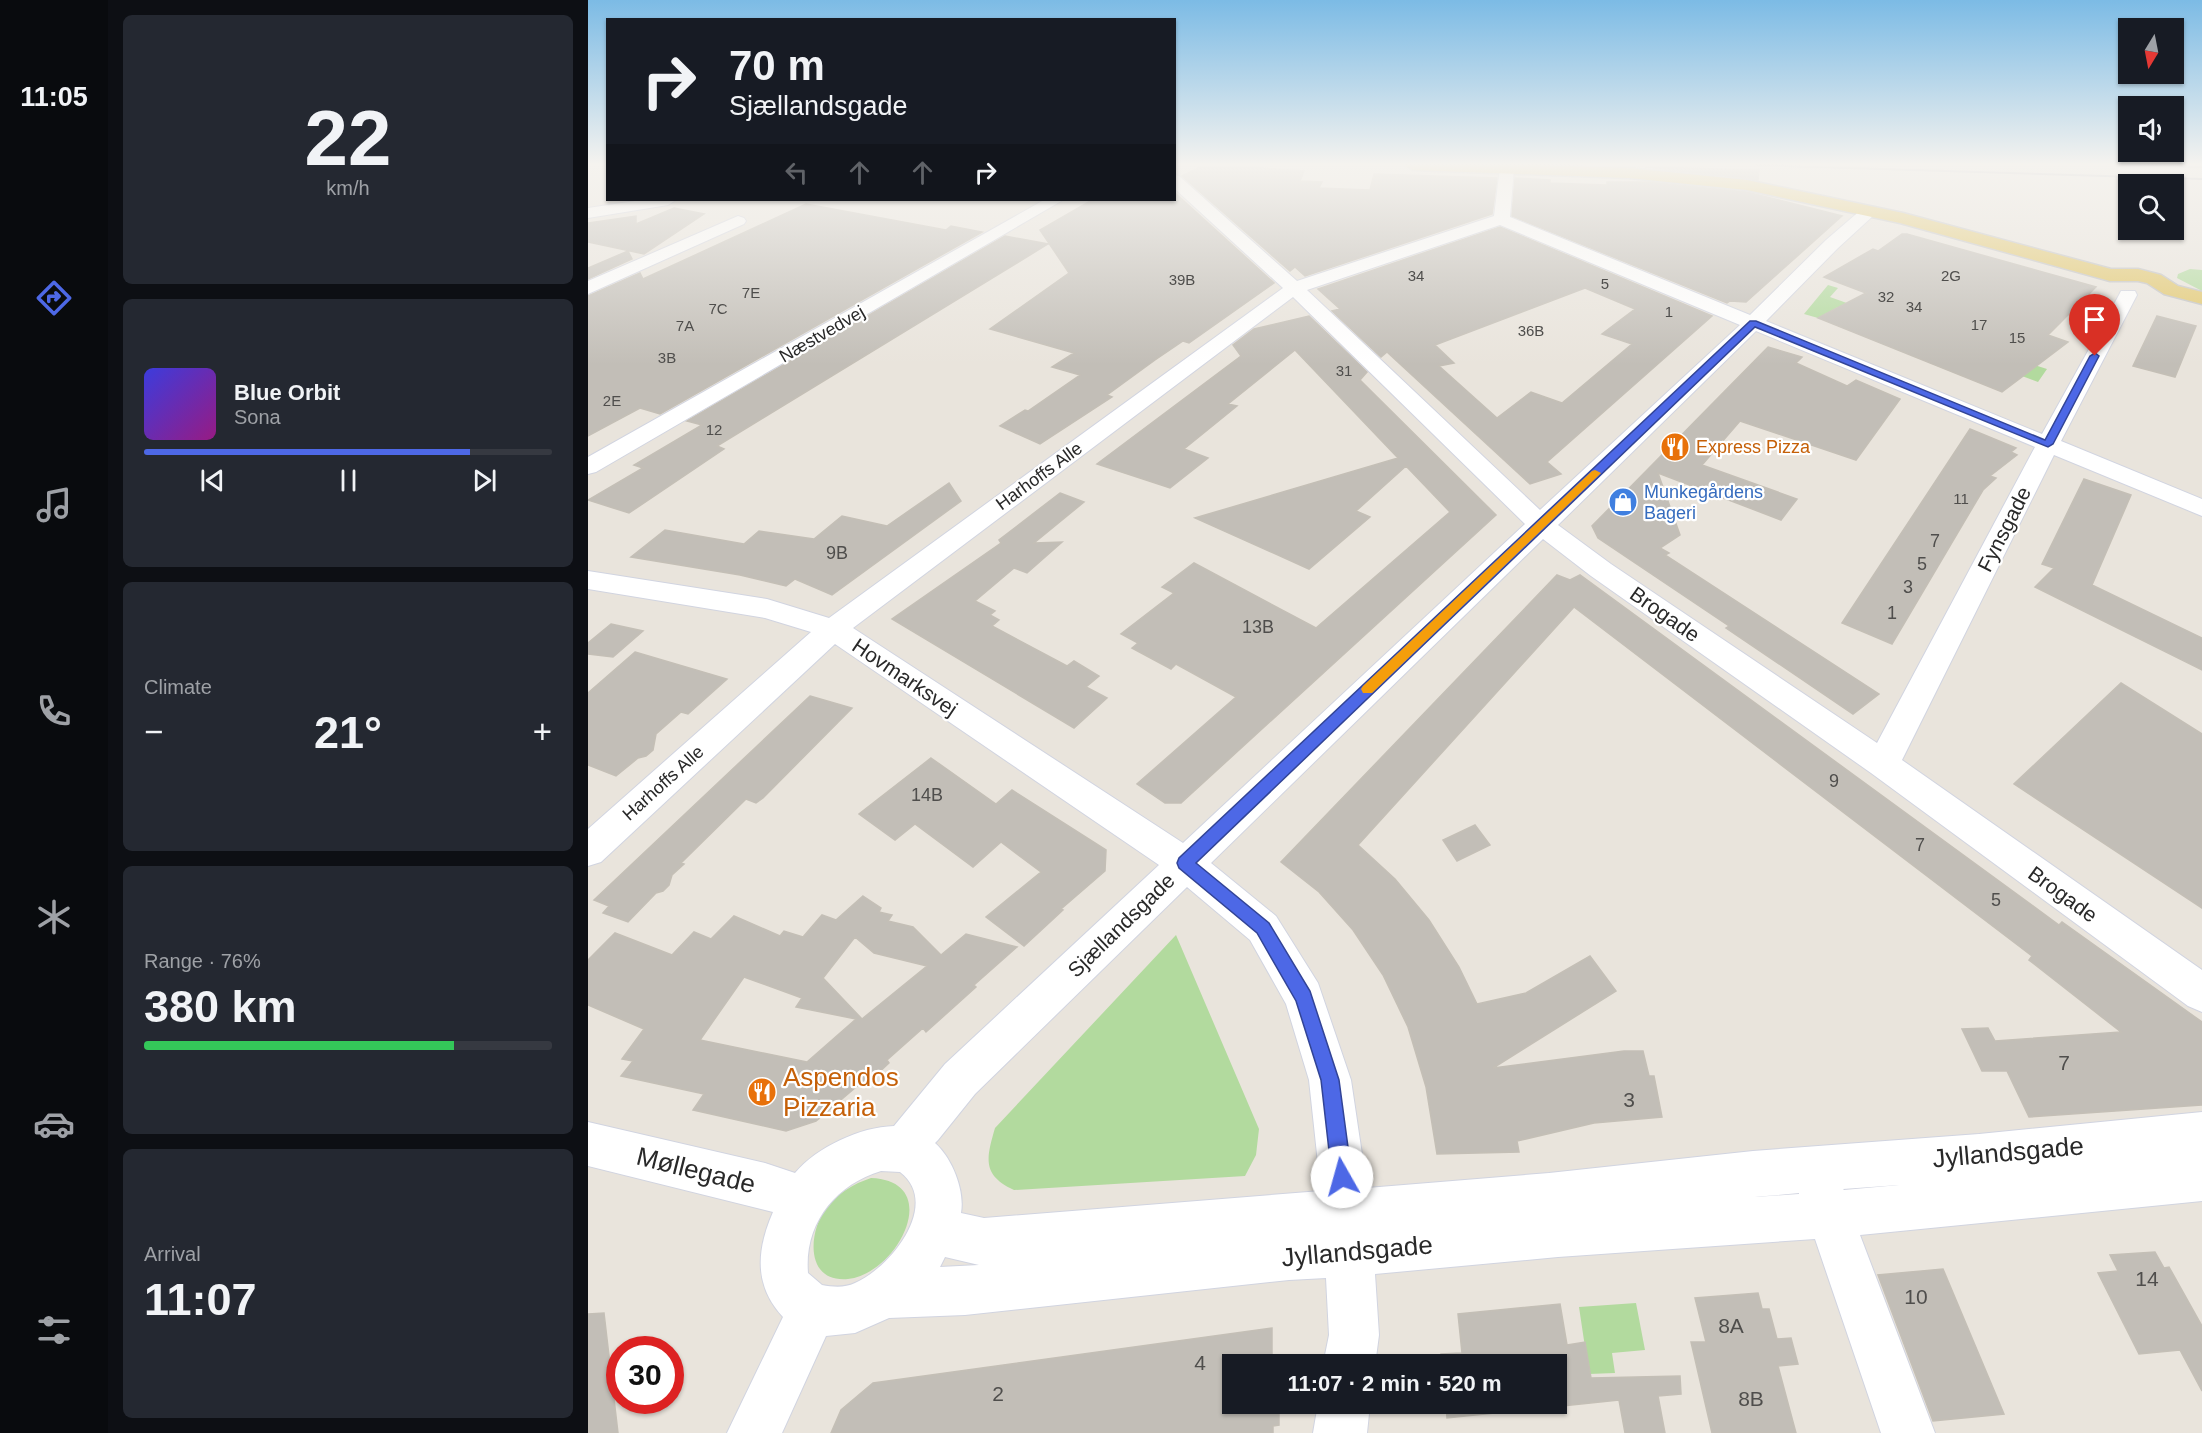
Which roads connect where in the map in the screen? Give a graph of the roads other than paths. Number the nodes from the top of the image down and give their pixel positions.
1 (714, 232) edge
2 (999, 232) edge
3 (1232, 232) edge
4 (1462, 232) edge
5 (1532, 232) edge
6 (1846, 232) edge
7 (1929, 232) edge
8 (2108, 279) junction
9 (588, 288) edge
10 (1294, 288) junction
11 (2170, 294) junction
12 (2128, 295) junction
13 (2202, 298) edge
14 (2202, 306) edge
15 (1753, 323) junction
16 (2048, 444) junction
17 (588, 467) edge
18 (2202, 508) edge
19 (1541, 525) junction
20 (588, 580) edge
21 (832, 628) junction
22 (1883, 764) junction
23 (588, 851) edge
24 (1185, 863) junction
25 (2202, 993) edge
26 (2202, 1134) edge
27 (588, 1144) edge
28 (904, 1150) junction
29 (1813, 1169) junction
30 (2202, 1178) edge
31 (803, 1199) junction
32 (1830, 1215) junction
33 (936, 1224) junction
34 (1348, 1232) junction
35 (885, 1294) junction
36 (813, 1309) junction
37 (1350, 1354) edge
38 (1343, 1414) edge
39 (754, 1433) edge
40 (1340, 1433) edge
41 (1908, 1433) edge

1 - 9 street
2 - 17 street, Næstvedvej
3 - 10 street, Brogade
4 - 10 street, Harhoffs Alle
5 - 15 street
6 - 15 street, Sjællandsgade
7 - 8 main road
8 - 11 main road
8 - 12 main road
10 - 19 street, Brogade
10 - 21 street, Harhoffs Alle
11 - 12 main road
11 - 13 main road
11 - 14 main road
12 - 16 street, Fynsgade
15 - 16 street
15 - 19 street, Sjællandsgade
16 - 18 street
16 - 22 street, Fynsgade
19 - 22 street, Brogade
19 - 24 street, Sjællandsgade
20 - 21 street, Hovmarksvej
21 - 23 street, Harhoffs Alle
21 - 24 street, Hovmarksvej
22 - 25 street, Brogade
24 - 28 street, Sjællandsgade
24 - 34 street, Hovmarksvej
26 - 29 street, Jyllandsgade
27 - 31 street, Møllegade
28 - 31 street
28 - 33 street
29 - 32 street
29 - 34 street, Jyllandsgade
30 - 32 street, Jyllandsgade
31 - 36 street
32 - 34 street, Jyllandsgade
32 - 41 street
33 - 34 street, Jyllandsgade
33 - 35 street
34 - 35 street, Jyllandsgade
34 - 37 street, Hovmarksvej
35 - 36 street
36 - 39 street
38 - 40 street

